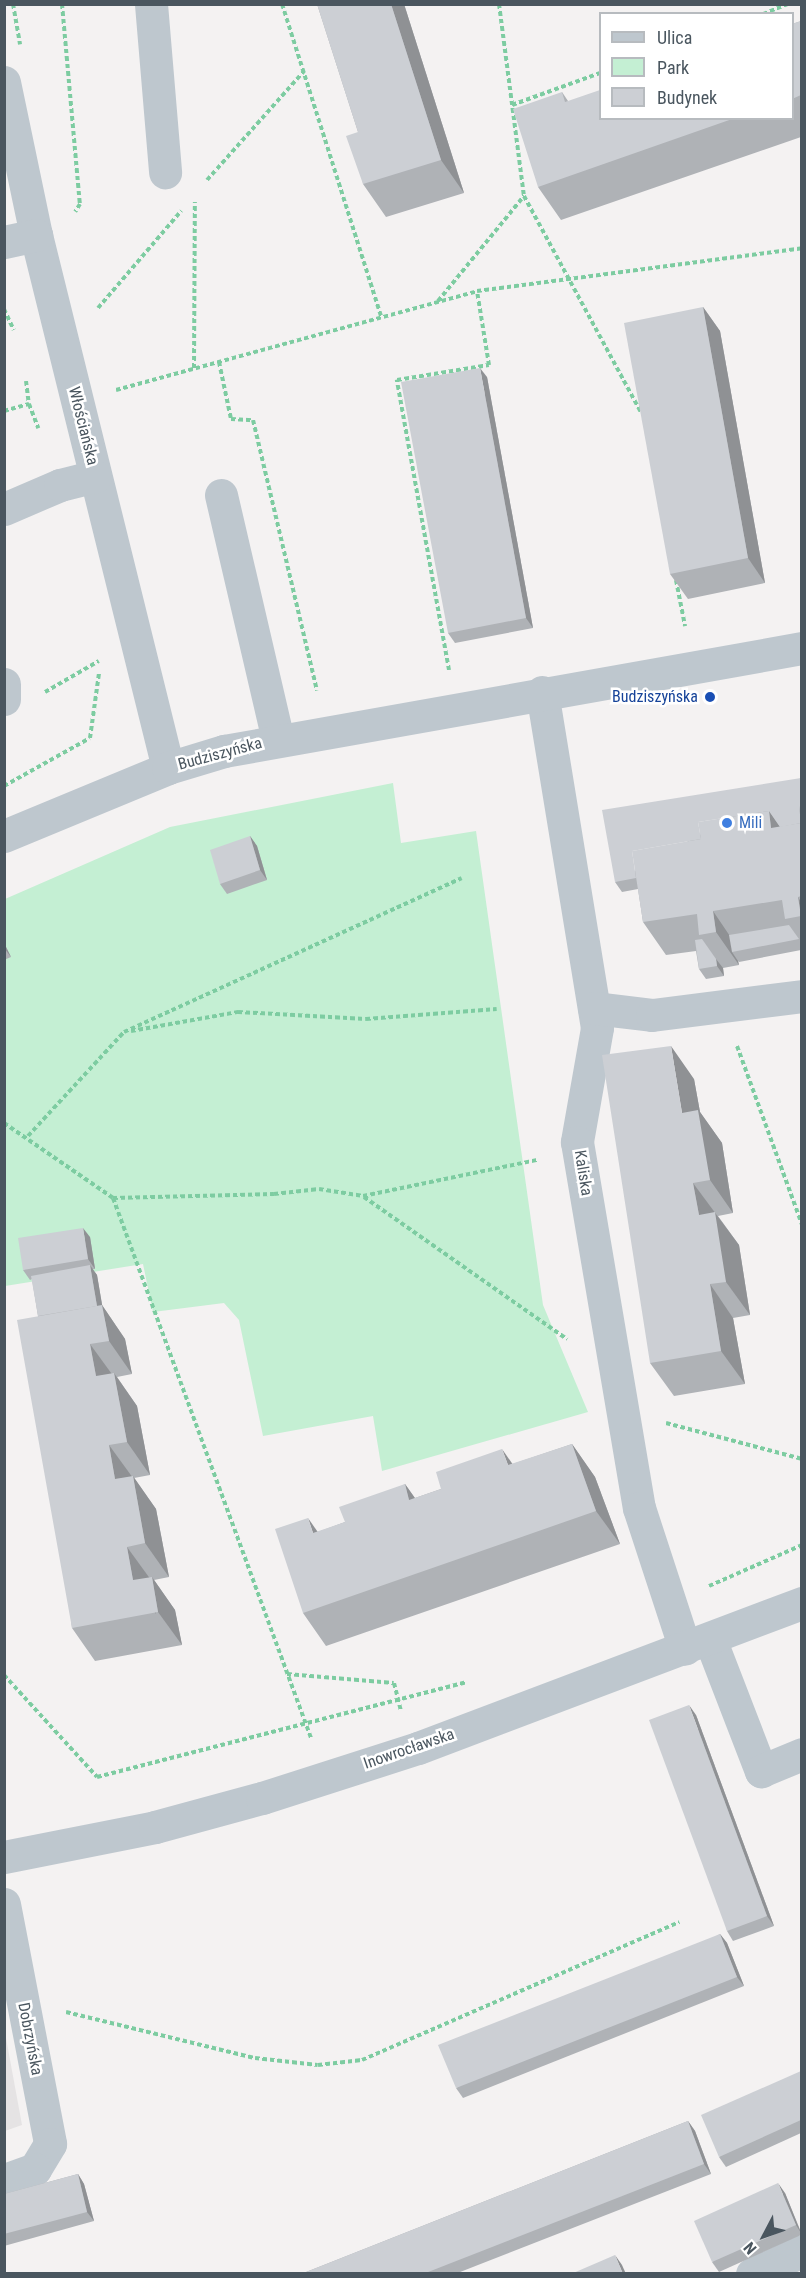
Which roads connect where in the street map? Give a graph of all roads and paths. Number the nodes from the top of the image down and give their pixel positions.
1 (13, 4) edge
2 (62, 4) edge
3 (151, 4) edge
4 (282, 4) edge
5 (499, 4) edge
6 (788, 4) edge
7 (768, 12) edge
8 (21, 47) dead end
9 (599, 73) edge
10 (4, 82) edge
11 (512, 105) junction
12 (165, 172) dead end
13 (524, 196) junction
14 (74, 214) dead end
15 (36, 235) junction
16 (4, 242) edge
17 (801, 248) edge
18 (566, 277) junction
19 (477, 291) junction
20 (438, 302) junction
21 (4, 309) edge
22 (381, 317) junction
23 (18, 340) dead end
24 (25, 372) dead end
25 (77, 400) junction
26 (29, 404) junction
27 (4, 411) edge
28 (643, 416) edge
29 (95, 476) junction
30 (60, 485) junction
31 (221, 495) dead end
32 (4, 509) edge
33 (674, 571) edge
34 (687, 639) dead end
35 (97, 648) dead end
36 (801, 648) edge
37 (100, 660) junction
38 (451, 680) dead end
39 (542, 692) junction
40 (5, 693) edge
41 (278, 739) junction
42 (168, 768) junction
43 (4, 786) edge
44 (4, 836) edge
45 (462, 878) dead end
46 (801, 996) edge
47 (723, 1006) junction
48 (594, 1008) junction
49 (497, 1009) dead end
50 (124, 1032) junction
51 (4, 1123) edge
52 (28, 1136) junction
53 (579, 1151) junction
54 (363, 1196) junction
55 (113, 1198) junction
56 (801, 1225) edge
57 (616, 1374) junction
58 (622, 1411) junction
59 (801, 1459) edge
60 (801, 1545) edge
61 (670, 1603) junction
62 (801, 1603) edge
63 (698, 1644) junction
64 (288, 1674) junction
65 (4, 1675) edge
66 (478, 1679) dead end
67 (398, 1700) junction
68 (306, 1723) junction
69 (409, 1750) junction
70 (801, 1754) edge
71 (325, 1777) junction
72 (4, 1857) edge
73 (4, 1904) edge
74 (679, 1922) dead end
75 (23, 2002) junction
76 (20, 2174) edge
77 (801, 2251) edge
78 (752, 2274) edge

1 - 8 path
2 - 14 path
3 - 12 street
4 - 22 path
5 - 11 path
6 - 7 path
9 - 11 path
10 - 15 street, Włościańska
11 - 13 path
13 - 18 path
13 - 20 path
15 - 16 street
15 - 25 street, Włościańska
17 - 18 path
18 - 19 path
18 - 28 path
19 - 20 path
19 - 38 path
20 - 22 path
21 - 23 path
22 - 25 path
24 - 26 path
25 - 29 street, Włościańska
26 - 27 path
26 - 30 path
29 - 30 street
29 - 42 street, Włościańska
30 - 32 street
31 - 41 street
33 - 34 path
35 - 37 path
36 - 39 street, Budziszyńska
37 - 40 path
37 - 43 path
39 - 41 street, Budziszyńska
39 - 48 street, Kaliska
41 - 42 street, Budziszyńska
42 - 44 street, Budziszyńska
45 - 50 path
46 - 47 street
47 - 48 street
47 - 56 path
48 - 53 street, Kaliska
49 - 50 path
50 - 52 path
51 - 52 path
52 - 55 path
53 - 54 path
53 - 57 street, Kaliska
54 - 55 path
54 - 57 path
55 - 64 path
57 - 58 street, Kaliska
58 - 59 path
58 - 61 street, Kaliska
60 - 61 path
61 - 63 street, Kaliska
62 - 63 street, Inowrocławska
63 - 69 street, Inowrocławska
63 - 70 street, Kaliska
64 - 67 path
64 - 68 path
65 - 68 path
66 - 67 path
67 - 68 path
67 - 69 path
68 - 71 path
69 - 71 street, Inowrocławska
71 - 72 street, Inowrocławska
73 - 75 street, Dobrzyńska
74 - 75 path
75 - 76 street, Dobrzyńska
77 - 78 street

